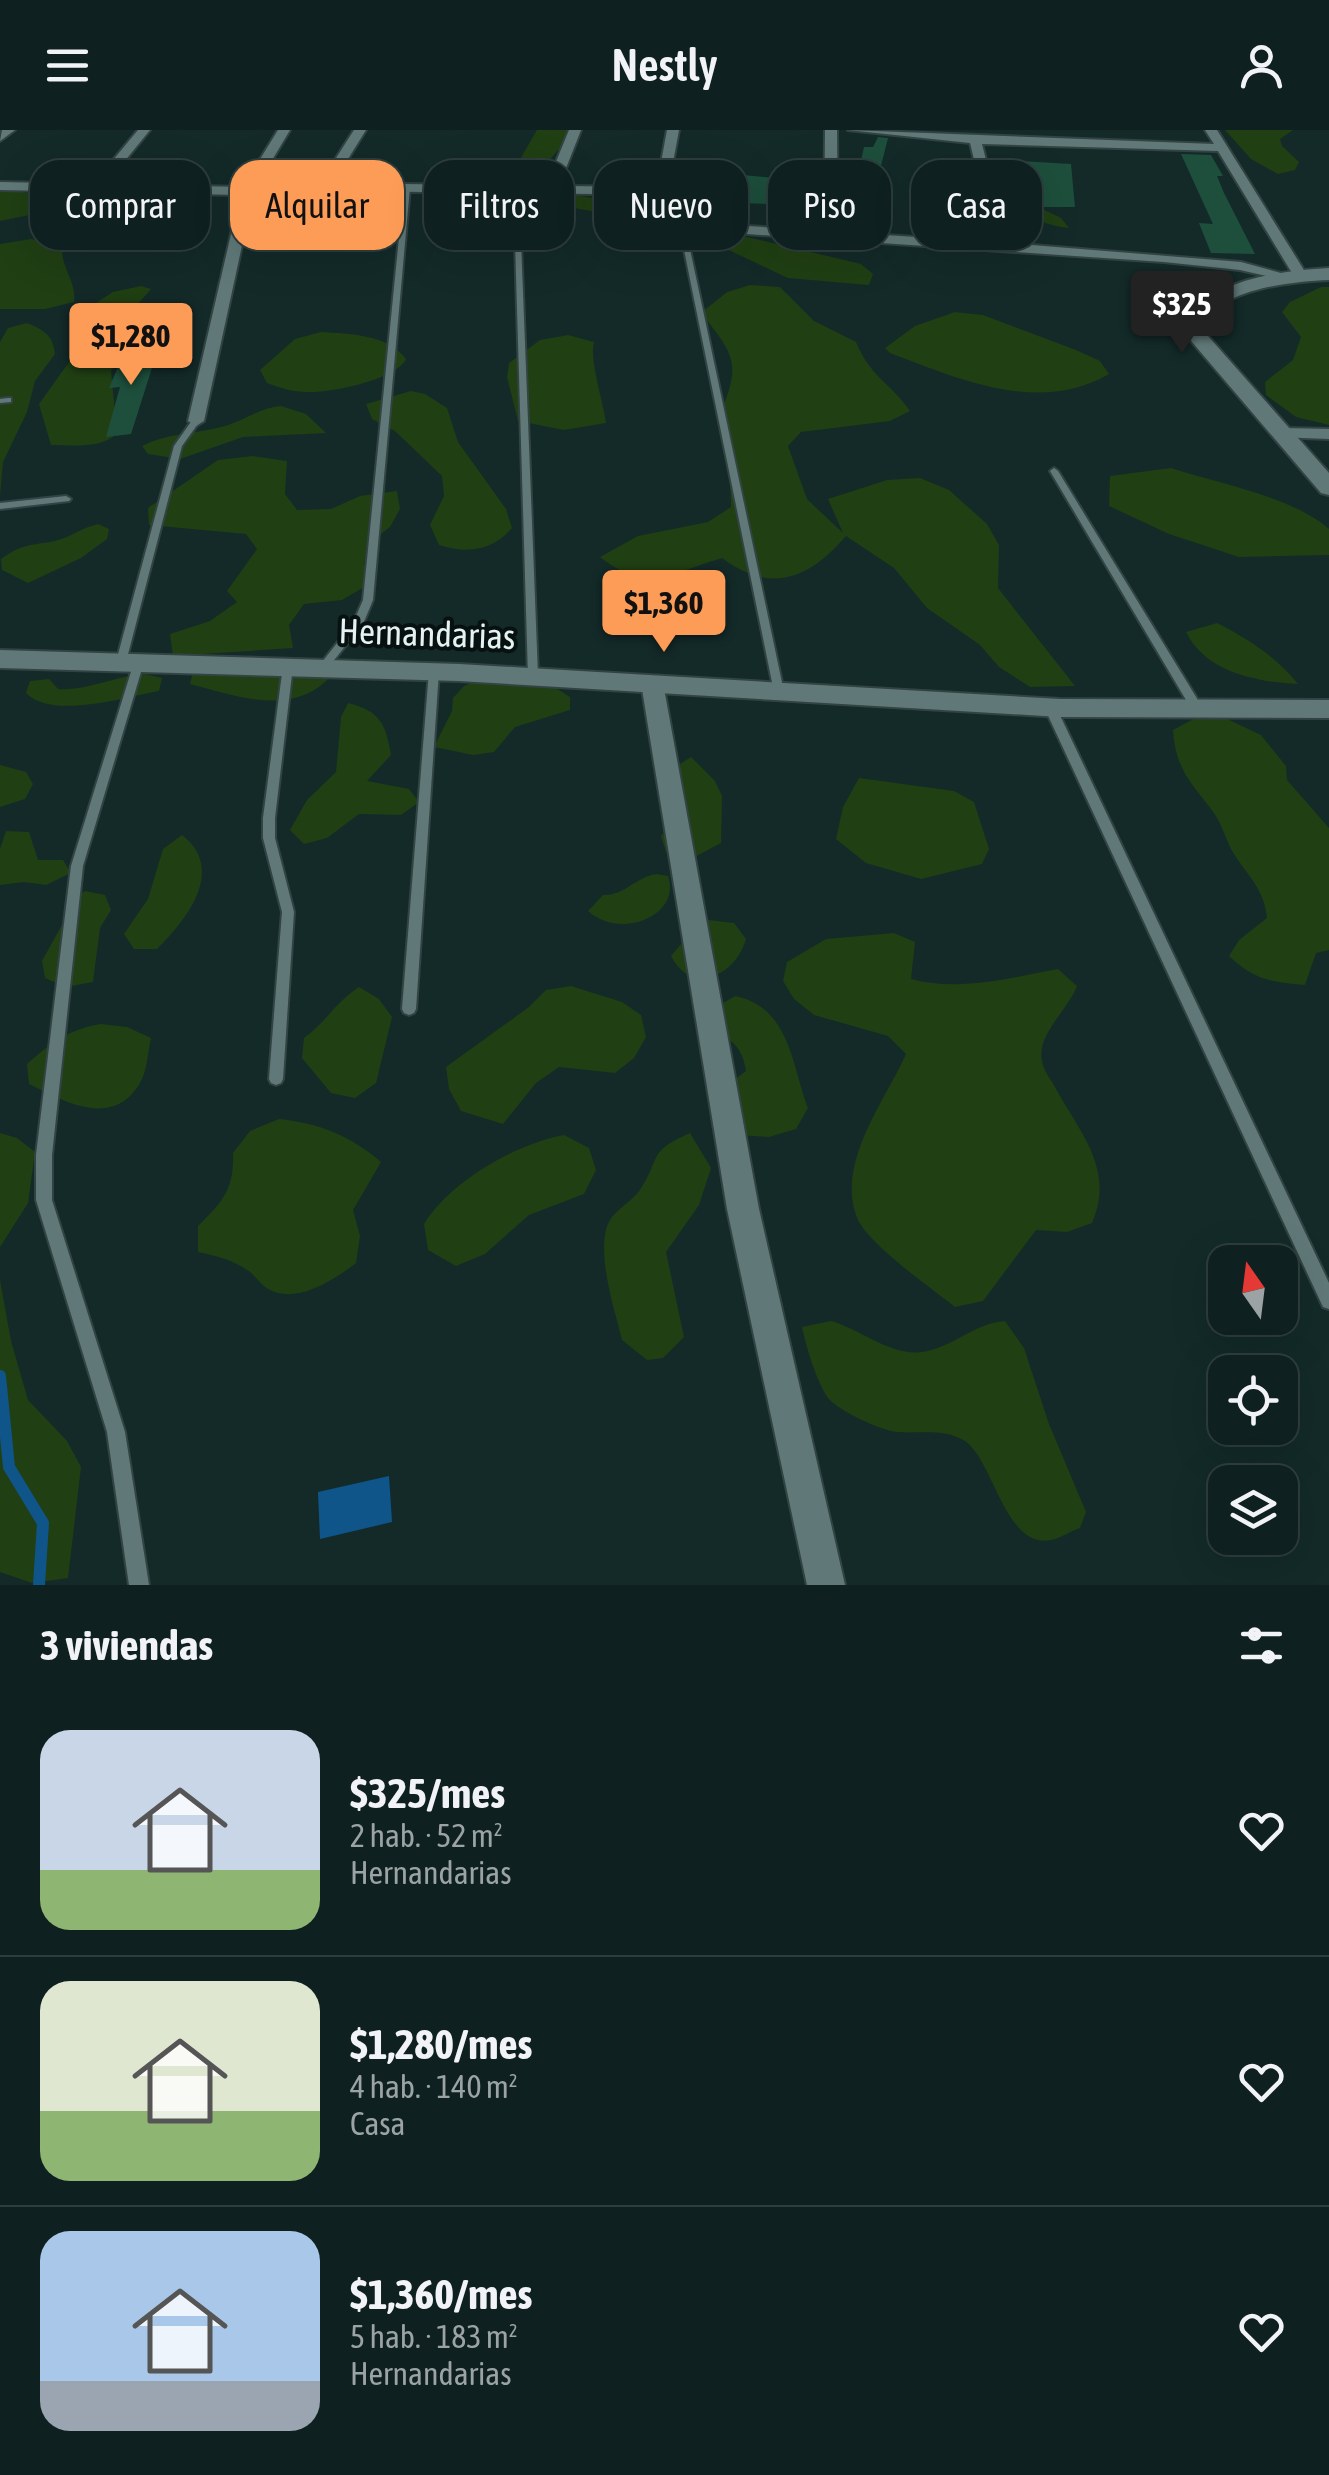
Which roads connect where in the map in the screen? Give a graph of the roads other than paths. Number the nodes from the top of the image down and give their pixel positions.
1 (9, 130) edge
2 (144, 130) edge
3 (284, 130) edge
4 (360, 130) edge
5 (575, 130) edge
6 (673, 130) edge
7 (831, 130) edge
8 (854, 130) edge
9 (1211, 130) edge
10 (966, 136) edge
11 (0, 137) edge
12 (1222, 148) junction
13 (119, 160) edge
14 (266, 160) edge
15 (341, 160) edge
16 (563, 160) edge
17 (669, 160) edge
18 (831, 160) edge
19 (974, 160) edge
20 (0, 186) edge
21 (30, 187) edge
22 (407, 187) joint
23 (424, 187) edge
24 (234, 250) edge
25 (518, 250) edge
26 (687, 250) edge
27 (1020, 250) edge
28 (1329, 274) edge
29 (1292, 276) junction
30 (196, 421) joint
31 (1283, 433) junction
32 (1329, 434) edge
33 (1054, 471) dead end
34 (1329, 488) edge
35 (66, 499) dead end
36 (0, 506) edge
37 (0, 659) edge
38 (130, 662) junction
39 (288, 666) junction
40 (323, 667) junction
41 (434, 672) junction
42 (534, 676) junction
43 (652, 684) junction
44 (779, 692) junction
45 (1050, 709) junction
46 (1329, 709) edge
47 (1199, 713) junction
48 (409, 1009) dead end
49 (276, 1079) dead end
50 (1329, 1301) edge
51 (139, 1585) edge
52 (826, 1585) edge

1 - 11 street
2 - 13 street
3 - 14 street
4 - 15 street
5 - 16 street
6 - 17 street
7 - 18 street
8 - 10 street
9 - 12 street
10 - 12 street
10 - 19 street
12 - 29 street
20 - 21 street
22 - 23 street
22 - 40 lane
24 - 30 street
25 - 42 lane
26 - 44 lane
27 - 29 street
28 - 29 street
29 - 31 street
30 - 38 lane
31 - 32 street
31 - 34 street
33 - 47 lane
35 - 36 lane
37 - 38 street, Hernandarias
38 - 39 street, Hernandarias
38 - 51 lane
39 - 40 street, Hernandarias
39 - 49 lane
40 - 41 street, Hernandarias
41 - 42 street, Hernandarias
41 - 48 lane
42 - 43 street, Hernandarias
43 - 44 street, Hernandarias
43 - 52 street
44 - 45 street, Hernandarias
45 - 47 street, Hernandarias
45 - 50 lane
46 - 47 street, Hernandarias

